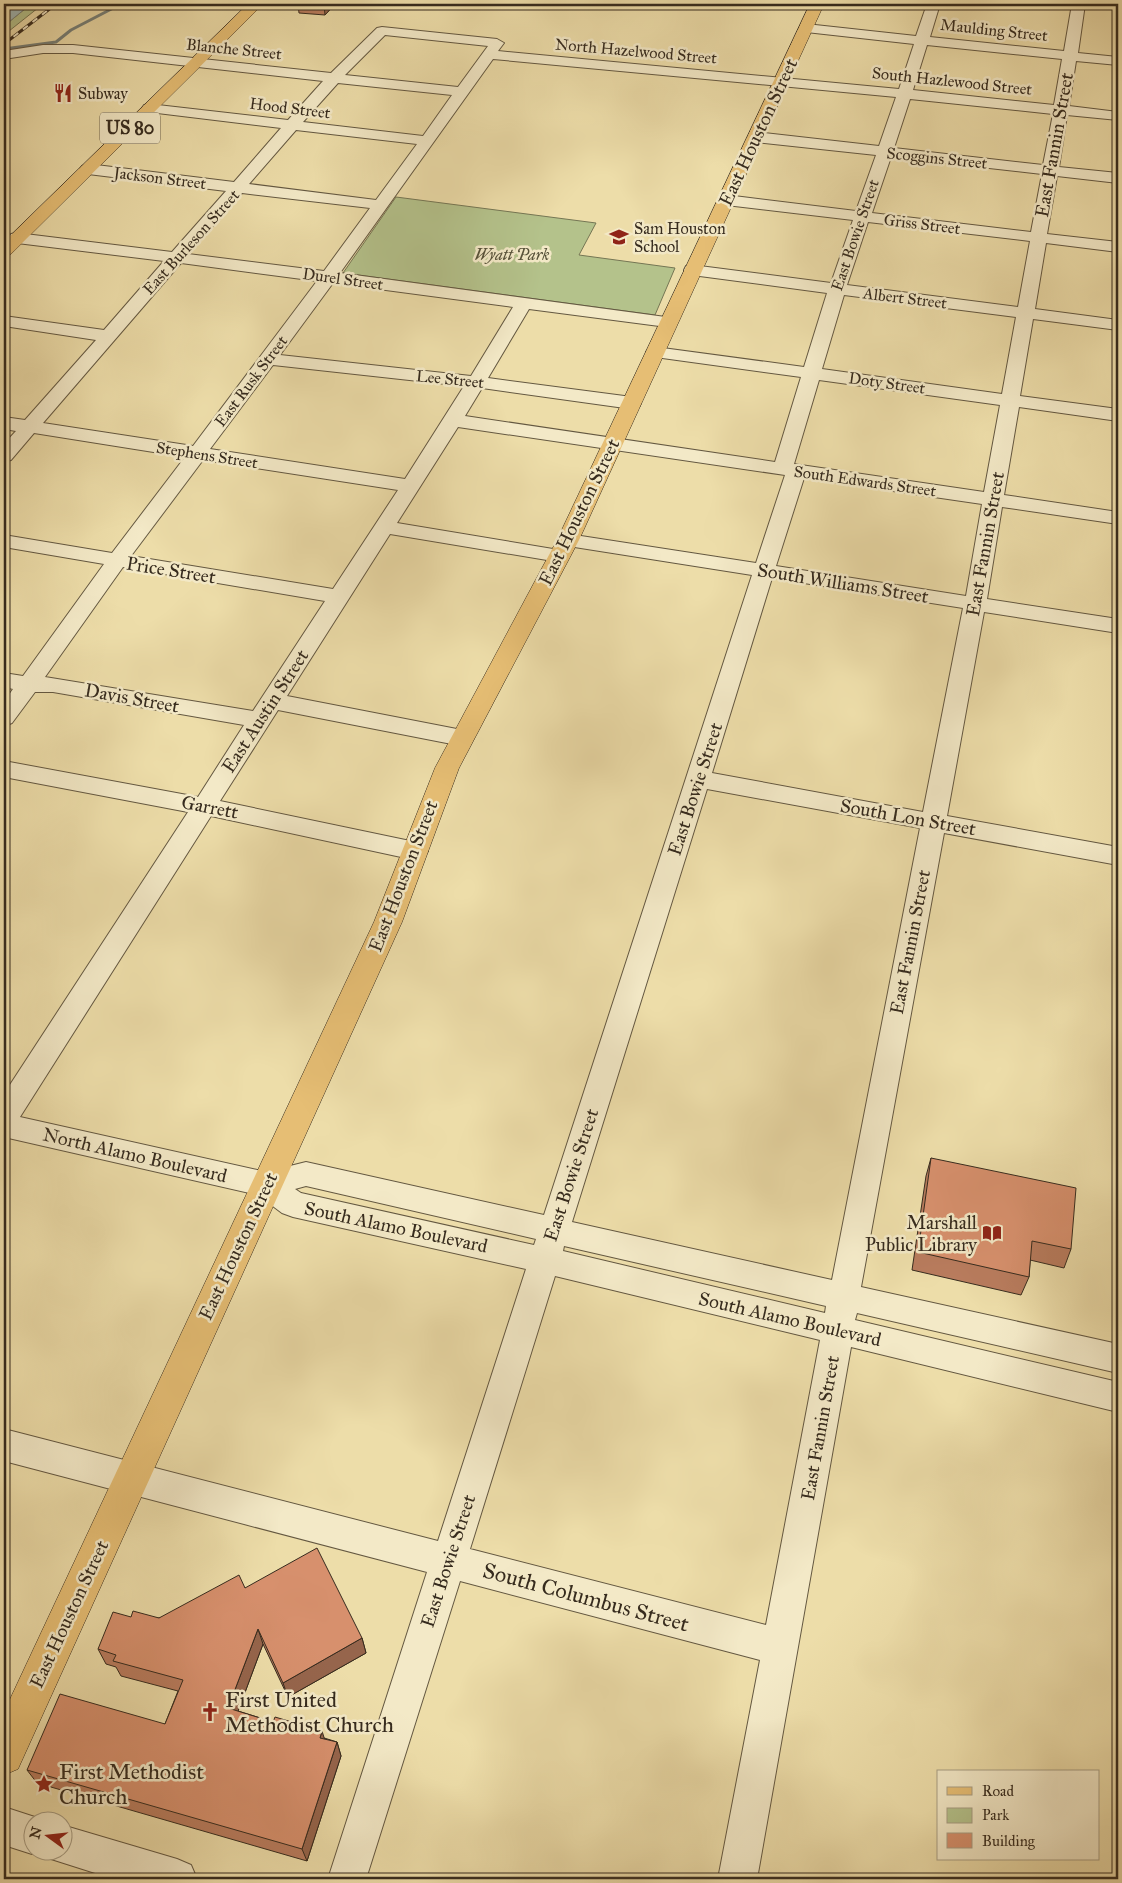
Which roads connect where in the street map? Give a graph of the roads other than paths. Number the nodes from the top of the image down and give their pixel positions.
1 (256, 4) edge
2 (817, 4) edge
3 (933, 4) edge
4 (1078, 4) edge
5 (806, 28) junction
6 (382, 31) joint
7 (922, 40) junction
8 (492, 48) junction
9 (4, 55) edge
10 (1069, 56) junction
11 (1118, 60) edge
12 (196, 63) junction
13 (334, 78) junction
14 (781, 82) junction
15 (460, 92) junction
16 (905, 93) junction
17 (149, 108) junction
18 (1060, 110) junction
19 (1118, 116) edge
20 (292, 125) junction
21 (756, 137) junction
22 (427, 142) junction
23 (884, 152) junction
24 (88, 169) junction
25 (1049, 170) junction
26 (1118, 178) edge
27 (239, 187) junction
28 (726, 200) junction
29 (381, 205) junction
30 (861, 217) junction
31 (17, 238) junction
32 (1038, 238) junction
33 (1118, 247) edge
34 (4, 251) edge
35 (176, 257) junction
36 (692, 270) junction
37 (329, 277) junction
38 (837, 289) junction
39 (524, 303) junction
40 (1025, 313) junction
41 (4, 321) edge
42 (667, 322) junction
43 (1118, 325) edge
44 (108, 336) junction
45 (655, 352) junction
46 (267, 359) junction
47 (811, 373) junction
48 (476, 382) junction
49 (1010, 400) junction
50 (632, 403) junction
51 (1118, 415) edge
52 (453, 420) junction
53 (4, 423) edge
54 (29, 427) junction
55 (613, 443) junction
56 (197, 453) junction
57 (4, 456) edge
58 (790, 470) junction
59 (410, 486) junction
60 (993, 500) junction
61 (1118, 518) edge
62 (384, 527) junction
63 (4, 541) edge
64 (564, 548) junction
65 (117, 561) junction
66 (765, 571) junction
67 (339, 597) junction
68 (974, 604) junction
69 (1118, 626) edge
70 (4, 680) edge
71 (29, 684) junction
72 (266, 710) junction
73 (4, 718) edge
74 (462, 738) junction
75 (4, 769) edge
76 (698, 779) junction
77 (203, 806) junction
78 (932, 822) junction
79 (415, 851) junction
80 (1118, 856) edge
81 (4, 1117) edge
82 (4, 1125) edge
83 (266, 1184) junction
84 (554, 1230) junction
85 (544, 1260) junction
86 (844, 1296) junction
87 (837, 1330) junction
88 (1118, 1359) edge
89 (1118, 1397) edge
90 (4, 1445) edge
91 (131, 1479) junction
92 (448, 1561) junction
93 (780, 1647) junction
94 (4, 1755) edge
95 (4, 1826) edge
96 (22, 1832) edge
97 (72, 1847) edge
98 (177, 1879) edge
99 (347, 1879) edge
100 (738, 1879) edge

1 - 12 main road, US 80
2 - 5 main road, East Houston Street
3 - 7 street, East Bowie Street
4 - 10 street, East Fannin Street
5 - 7 street, Maulding Street
5 - 14 main road, East Houston Street
6 - 8 street, North Hazelwood Street
6 - 13 street, East Burleson Street
7 - 10 street, Maulding Street
7 - 16 street, East Bowie Street
8 - 14 street, North Hazelwood Street
8 - 15 street, East Rusk Street
9 - 12 street, Blanche Street
10 - 11 street, Maulding Street
10 - 18 street, East Fannin Street
12 - 13 street, Blanche Street
12 - 17 main road, US 80
13 - 15 street, Blanche Street
13 - 20 street, East Burleson Street
14 - 16 street, South Hazlewood Street
14 - 21 main road, East Houston Street
15 - 22 street, East Rusk Street
16 - 18 street, South Hazlewood Street
16 - 23 street, East Bowie Street
17 - 20 street, Hood Street
17 - 24 main road, US 80
18 - 19 street, South Hazlewood Street
18 - 25 street, East Fannin Street
20 - 22 street, Hood Street
20 - 27 street, East Burleson Street
21 - 23 street, Scoggins Street
21 - 28 main road, East Houston Street
22 - 29 street, East Rusk Street
23 - 25 street, Scoggins Street
23 - 30 street, East Bowie Street
24 - 27 street, Jackson Street
24 - 31 main road, US 80
25 - 26 street, Scoggins Street
25 - 32 street, East Fannin Street
27 - 29 street, Jackson Street
27 - 35 street, East Burleson Street
28 - 30 street, Griss Street
28 - 36 main road, East Houston Street
29 - 37 street, East Rusk Street
30 - 32 street, Griss Street
30 - 38 street, East Bowie Street
31 - 34 main road, US 80
31 - 35 street, Durel Street
32 - 33 street, Griss Street
32 - 40 street, East Fannin Street
35 - 37 street, Durel Street
35 - 44 street, East Burleson Street
36 - 38 street, Albert Street
36 - 42 main road, East Houston Street
37 - 39 street, Durel Street
37 - 46 street, East Rusk Street
38 - 40 street, Albert Street
38 - 47 street, East Bowie Street
39 - 42 street, Durel Street
39 - 48 street, East Austin Street
40 - 43 street, Albert Street
40 - 49 street, East Fannin Street
41 - 44 street
42 - 45 main road, East Houston Street
44 - 54 street, East Burleson Street
45 - 47 street, Doty Street
45 - 50 main road, East Houston Street
46 - 48 street, Lee Street
46 - 56 street, East Rusk Street
47 - 49 street, Doty Street
47 - 58 street, East Bowie Street
48 - 50 street, Lee Street
48 - 52 street, East Austin Street
49 - 51 street, Doty Street
49 - 60 street, East Fannin Street
50 - 55 main road, East Houston Street
52 - 55 street, South Edwards Street
52 - 59 street, East Austin Street
53 - 54 street, Stephens Street
54 - 56 street, Stephens Street
54 - 57 street, East Burleson Street
55 - 58 street, South Edwards Street
55 - 64 main road, East Houston Street
56 - 59 street, Stephens Street
56 - 65 street, East Rusk Street
58 - 60 street, South Edwards Street
58 - 66 street, East Bowie Street
59 - 62 street, East Austin Street
60 - 61 street, South Edwards Street
60 - 68 street, East Fannin Street
62 - 64 street, South Williams Street
62 - 67 street, East Austin Street
63 - 65 street, Price Street
64 - 66 street, South Williams Street
64 - 74 main road, East Houston Street
65 - 67 street, Price Street
65 - 71 street, East Rusk Street
66 - 68 street, South Williams Street
66 - 76 street, East Bowie Street
67 - 72 street, East Austin Street
68 - 69 street, South Williams Street
68 - 78 street, East Fannin Street
70 - 71 street, Davis Street
71 - 72 street, Davis Street
71 - 73 street, East Rusk Street
72 - 74 street, Davis Street
72 - 77 street, East Austin Street
74 - 79 main road, East Houston Street
75 - 77 street, Garrett
76 - 78 street, South Lon Street
76 - 84 street, East Bowie Street
77 - 79 street, Garrett
77 - 81 street, East Austin Street
78 - 80 street, South Lon Street
78 - 86 street, East Fannin Street
79 - 83 main road, East Houston Street
82 - 83 street, North Alamo Boulevard
83 - 84 street, South Alamo Boulevard
83 - 85 street, South Alamo Boulevard
83 - 91 main road, East Houston Street
84 - 85 street, East Bowie Street
84 - 86 street, South Alamo Boulevard
85 - 87 street, South Alamo Boulevard
85 - 92 street, East Bowie Street
86 - 87 street, East Fannin Street
86 - 88 street, South Alamo Boulevard
87 - 89 street, South Alamo Boulevard
87 - 93 street, East Fannin Street
90 - 91 street, South Columbus Street
91 - 92 street, South Columbus Street
91 - 94 main road, East Houston Street
92 - 93 street, South Columbus Street
92 - 99 street, East Bowie Street
93 - 100 street, East Fannin Street
95 - 96 street
97 - 98 street

